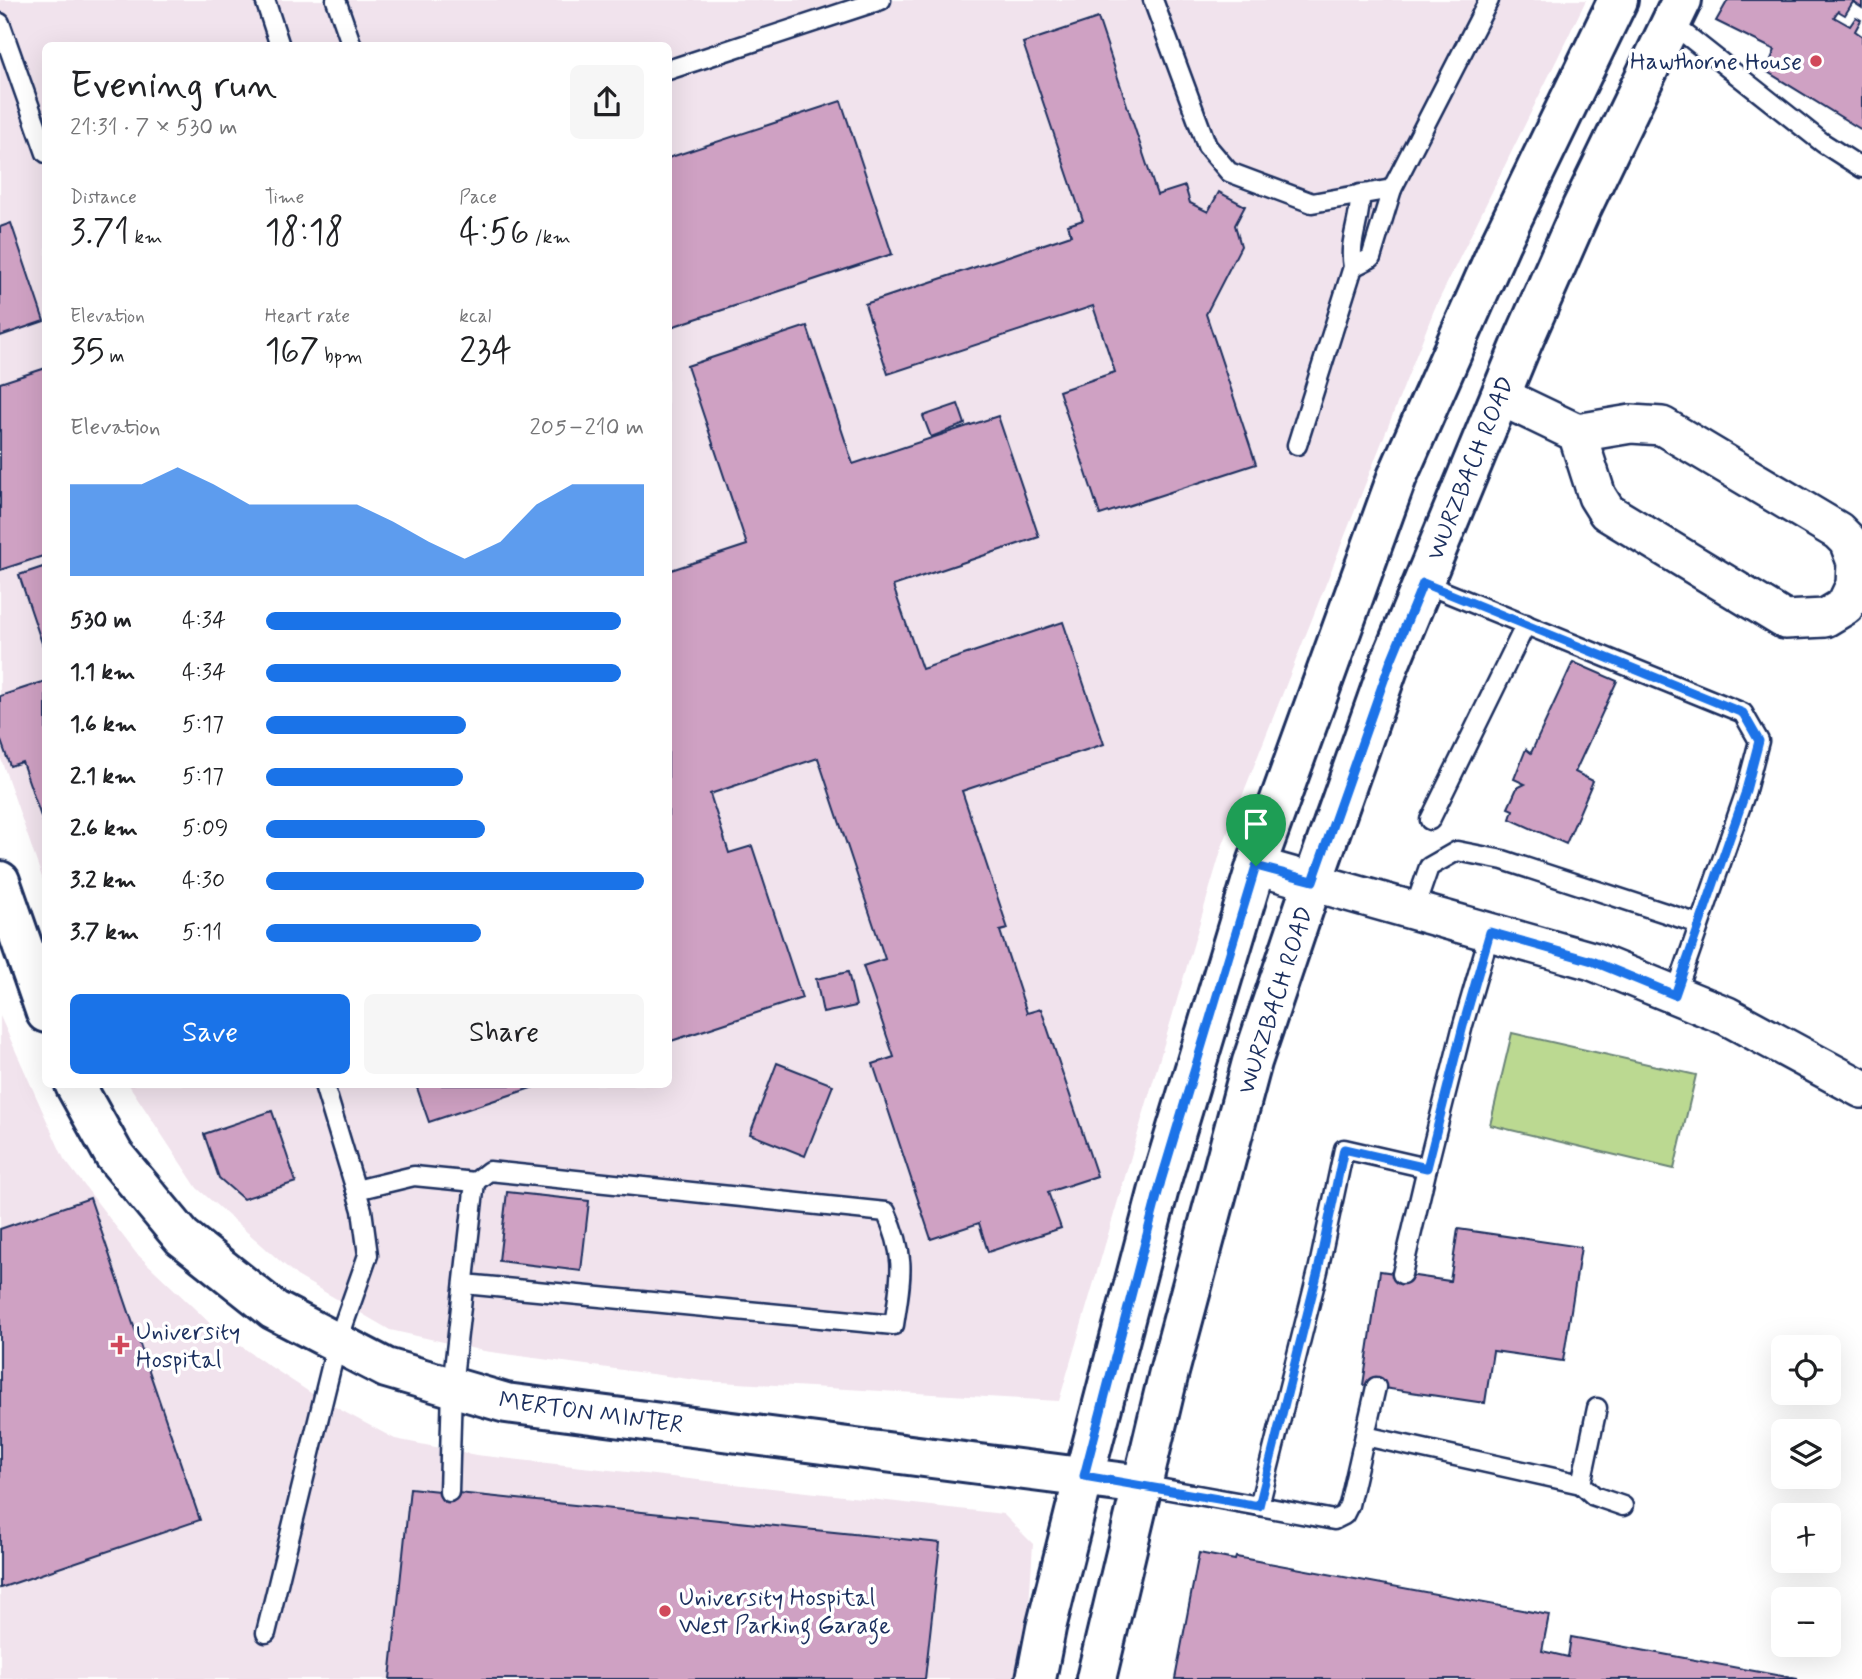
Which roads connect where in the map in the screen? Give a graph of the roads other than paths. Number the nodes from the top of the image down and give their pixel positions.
1 (265, 0) edge
2 (336, 0) edge
3 (881, 0) edge
4 (1153, 0) edge
5 (1489, 0) edge
6 (1618, 0) edge
7 (1676, 11) edge
8 (0, 23) edge
9 (279, 42) edge
10 (351, 42) edge
11 (672, 68) edge
12 (42, 142) edge
13 (1862, 168) edge
14 (1392, 189) junction
15 (1360, 194) junction
16 (1353, 267) junction
17 (1500, 396) junction
18 (1577, 433) junction
19 (1297, 445) dead end
20 (1423, 583) junction
21 (1526, 624) junction
22 (1430, 820) dead end
23 (1256, 866) junction
24 (0, 881) edge
25 (1313, 881) junction
26 (1414, 910) junction
27 (1699, 924) junction
28 (1490, 932) junction
29 (1675, 995) junction
30 (42, 1002) edge
31 (77, 1088) edge
32 (325, 1088) edge
33 (1862, 1089) edge
34 (1427, 1168) junction
35 (475, 1182) junction
36 (356, 1189) junction
37 (1402, 1274) dead end
38 (464, 1284) junction
39 (337, 1343) junction
40 (452, 1387) junction
41 (1376, 1387) dead end
42 (1597, 1408) dead end
43 (1365, 1436) junction
44 (1084, 1476) junction
45 (1581, 1484) junction
46 (1142, 1485) junction
47 (450, 1492) dead end
48 (1259, 1506) junction
49 (1623, 1506) dead end
50 (266, 1633) dead end
51 (1036, 1679) edge
52 (1096, 1679) edge

1 - 9 lane
2 - 10 lane
3 - 11 lane
4 - 15 lane
5 - 14 lane
6 - 23 main road
7 - 13 lane
7 - 17 main road, WURZBACH ROAD
8 - 12 lane
14 - 15 lane
14 - 16 lane
15 - 16 lane
16 - 19 lane
17 - 18 street
17 - 20 main road, WURZBACH ROAD
18 - 18 street
20 - 21 lane
20 - 25 main road, WURZBACH ROAD
21 - 22 lane
21 - 27 lane
23 - 25 street
23 - 44 main road
24 - 30 main road
25 - 26 street
25 - 46 main road, WURZBACH ROAD
26 - 27 lane
26 - 28 street
27 - 29 lane
28 - 29 street
28 - 34 lane
29 - 33 street
31 - 39 main road, MERTON MINTER
32 - 36 lane
34 - 37 lane
34 - 48 lane
35 - 36 lane
35 - 38 lane
35 - 38 lane
36 - 39 lane
38 - 40 lane
39 - 40 main road, MERTON MINTER
39 - 50 lane
40 - 44 main road, MERTON MINTER
40 - 47 lane
41 - 43 lane
42 - 45 lane
43 - 45 lane
43 - 48 lane
44 - 46 main road, MERTON MINTER
44 - 51 main road
45 - 49 lane
46 - 48 lane
46 - 52 main road, WURZBACH ROAD

